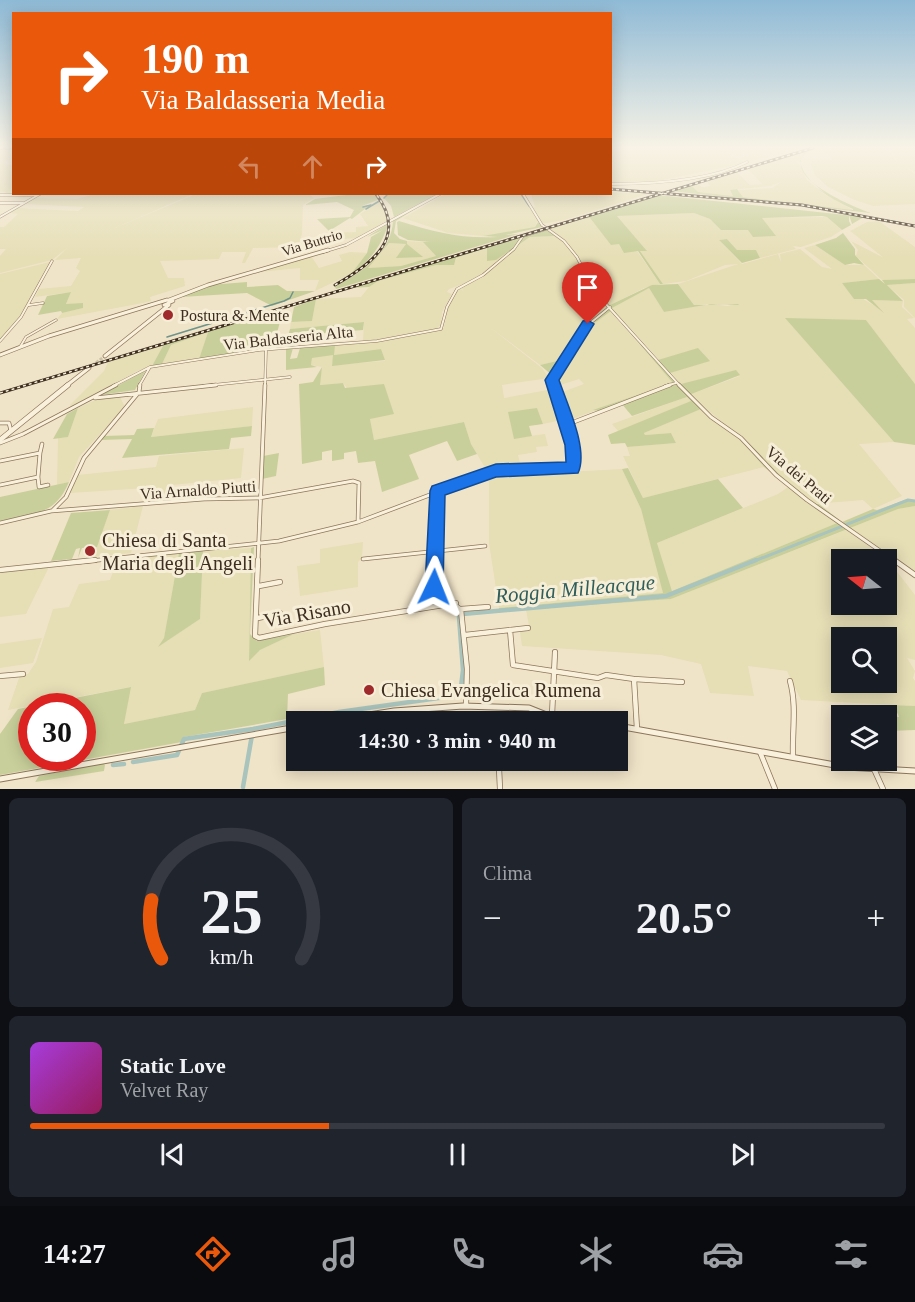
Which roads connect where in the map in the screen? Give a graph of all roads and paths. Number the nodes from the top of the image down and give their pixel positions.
1 (37, 195) edge
2 (438, 195) edge
3 (524, 195) edge
4 (0, 203) edge
5 (23, 203) junction
6 (0, 217) edge
7 (546, 230) junction
8 (52, 261) dead end
9 (171, 302) junction
10 (43, 303) dead end
11 (164, 304) junction
12 (28, 305) junction
13 (610, 307) junction
14 (161, 311) junction
15 (56, 320) dead end
16 (0, 340) edge
17 (20, 347) junction
18 (266, 350) junction
19 (0, 355) edge
20 (105, 356) tunnel mouth
21 (150, 367) junction
22 (89, 368) tunnel mouth
23 (290, 377) dead end
24 (265, 380) junction
25 (677, 383) junction
26 (139, 392) junction
27 (93, 398) junction
28 (0, 423) edge
29 (566, 425) junction
30 (11, 431) junction
31 (0, 441) edge
32 (42, 444) dead end
33 (40, 453) junction
34 (0, 461) edge
35 (38, 477) junction
36 (0, 485) edge
37 (48, 485) dead end
38 (438, 491) junction
39 (259, 498) junction
40 (51, 511) junction
41 (358, 522) junction
42 (0, 523) edge
43 (257, 544) junction
44 (485, 546) dead end
45 (435, 551) junction
46 (363, 559) dead end
47 (0, 570) edge
48 (915, 575) edge
49 (280, 582) dead end
50 (259, 586) dead end
51 (456, 603) junction
52 (488, 607) dead end
53 (462, 612) junction
54 (280, 613) dead end
55 (258, 618) dead end
56 (528, 628) dead end
57 (510, 630) junction
58 (465, 635) junction
59 (555, 652) dead end
60 (555, 672) junction
61 (23, 674) dead end
62 (0, 676) edge
63 (634, 679) junction
64 (790, 681) dead end
65 (682, 682) dead end
66 (466, 705) junction
67 (394, 711) edge
68 (541, 711) edge
69 (552, 711) edge
70 (628, 728) edge
71 (286, 729) edge
72 (637, 729) junction
73 (760, 751) junction
74 (794, 757) junction
75 (831, 763) edge
76 (897, 770) edge
77 (499, 771) edge
78 (875, 771) edge
79 (915, 771) edge
80 (0, 779) edge
81 (500, 789) edge
82 (775, 789) edge
83 (883, 789) edge

1 - 5 street
2 - 9 street, Via Buttrio
3 - 7 street, Via dei Prati
4 - 5 street
5 - 6 street
7 - 13 street, Via dei Prati
7 - 18 street, Via Baldasseria Alta
8 - 12 street
9 - 11 street, Via Buttrio
9 - 14 street
10 - 12 street
11 - 14 street
11 - 17 street, Via Buttrio
12 - 16 street
13 - 25 street, Via dei Prati
13 - 29 street
14 - 20 street
15 - 17 street, Via Buttrio
17 - 19 street, Via Buttrio
18 - 21 street, Via Baldasseria Alta
18 - 24 street
21 - 26 street
21 - 27 street, Via Baldasseria Alta
22 - 30 street
23 - 24 street
24 - 26 street
24 - 39 street
25 - 29 street
25 - 48 street, Via dei Prati
26 - 27 street
26 - 40 street
27 - 31 street, Via Baldasseria Alta
28 - 30 street
29 - 38 street
30 - 31 street
32 - 33 street
33 - 34 street
33 - 35 street
35 - 36 street
35 - 37 street
38 - 41 street
38 - 45 street
39 - 40 street, Via Arnaldo Piutti
39 - 41 street, Via Arnaldo Piutti
39 - 43 street
40 - 42 street, Via Arnaldo Piutti
41 - 43 street
43 - 47 street
43 - 51 street, Via Risano
44 - 45 street
45 - 46 street
45 - 51 street
49 - 50 street
51 - 53 street
52 - 53 street
53 - 58 street
54 - 55 street
56 - 57 street
57 - 58 street
57 - 60 street
58 - 66 street
59 - 60 street
60 - 63 street
60 - 69 street
61 - 62 street
63 - 65 street
63 - 72 street
64 - 74 street
66 - 67 street
66 - 68 street
70 - 72 street
71 - 80 street
72 - 73 street
73 - 74 street
73 - 82 street
74 - 75 street
76 - 79 street
77 - 81 street
78 - 83 street

